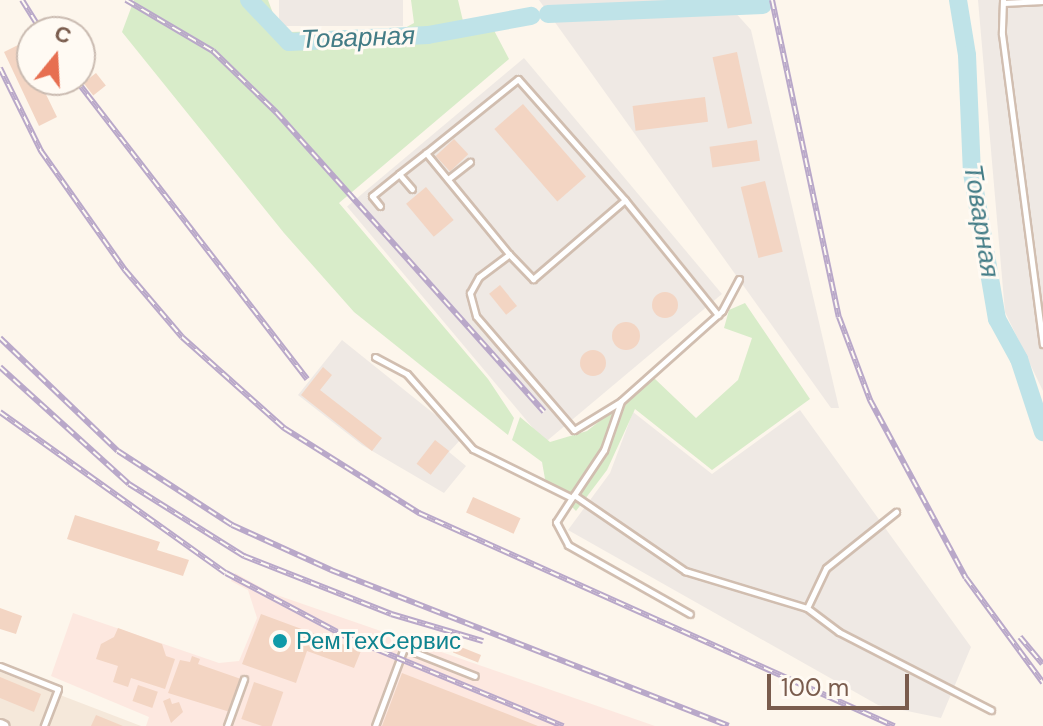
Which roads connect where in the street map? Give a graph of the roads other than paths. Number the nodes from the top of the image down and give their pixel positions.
1 (1043, 1) edge
2 (1003, 2) edge
3 (426, 153) junction
4 (470, 162) dead end
5 (399, 174) junction
6 (448, 179) junction
7 (412, 189) dead end
8 (625, 200) junction
9 (380, 206) dead end
10 (509, 254) junction
11 (739, 279) dead end
12 (718, 315) junction
13 (1043, 344) edge
14 (375, 357) dead end
15 (621, 401) junction
16 (573, 497) junction
17 (896, 512) dead end
18 (807, 608) junction
19 (690, 614) dead end
20 (0, 666) edge
21 (475, 676) dead end
22 (244, 679) dead end
23 (991, 710) dead end
24 (44, 726) edge
25 (227, 726) edge
26 (375, 726) edge

1 - 2 lane
2 - 13 lane
3 - 5 lane
3 - 6 lane
3 - 8 lane
4 - 6 lane
5 - 7 lane
5 - 9 lane
6 - 10 lane
8 - 10 lane
8 - 12 lane
10 - 15 lane
11 - 12 lane
12 - 15 lane
14 - 16 lane
15 - 16 lane
16 - 18 lane
16 - 19 lane
17 - 18 lane
18 - 23 lane
20 - 24 lane
21 - 26 lane
22 - 25 lane

